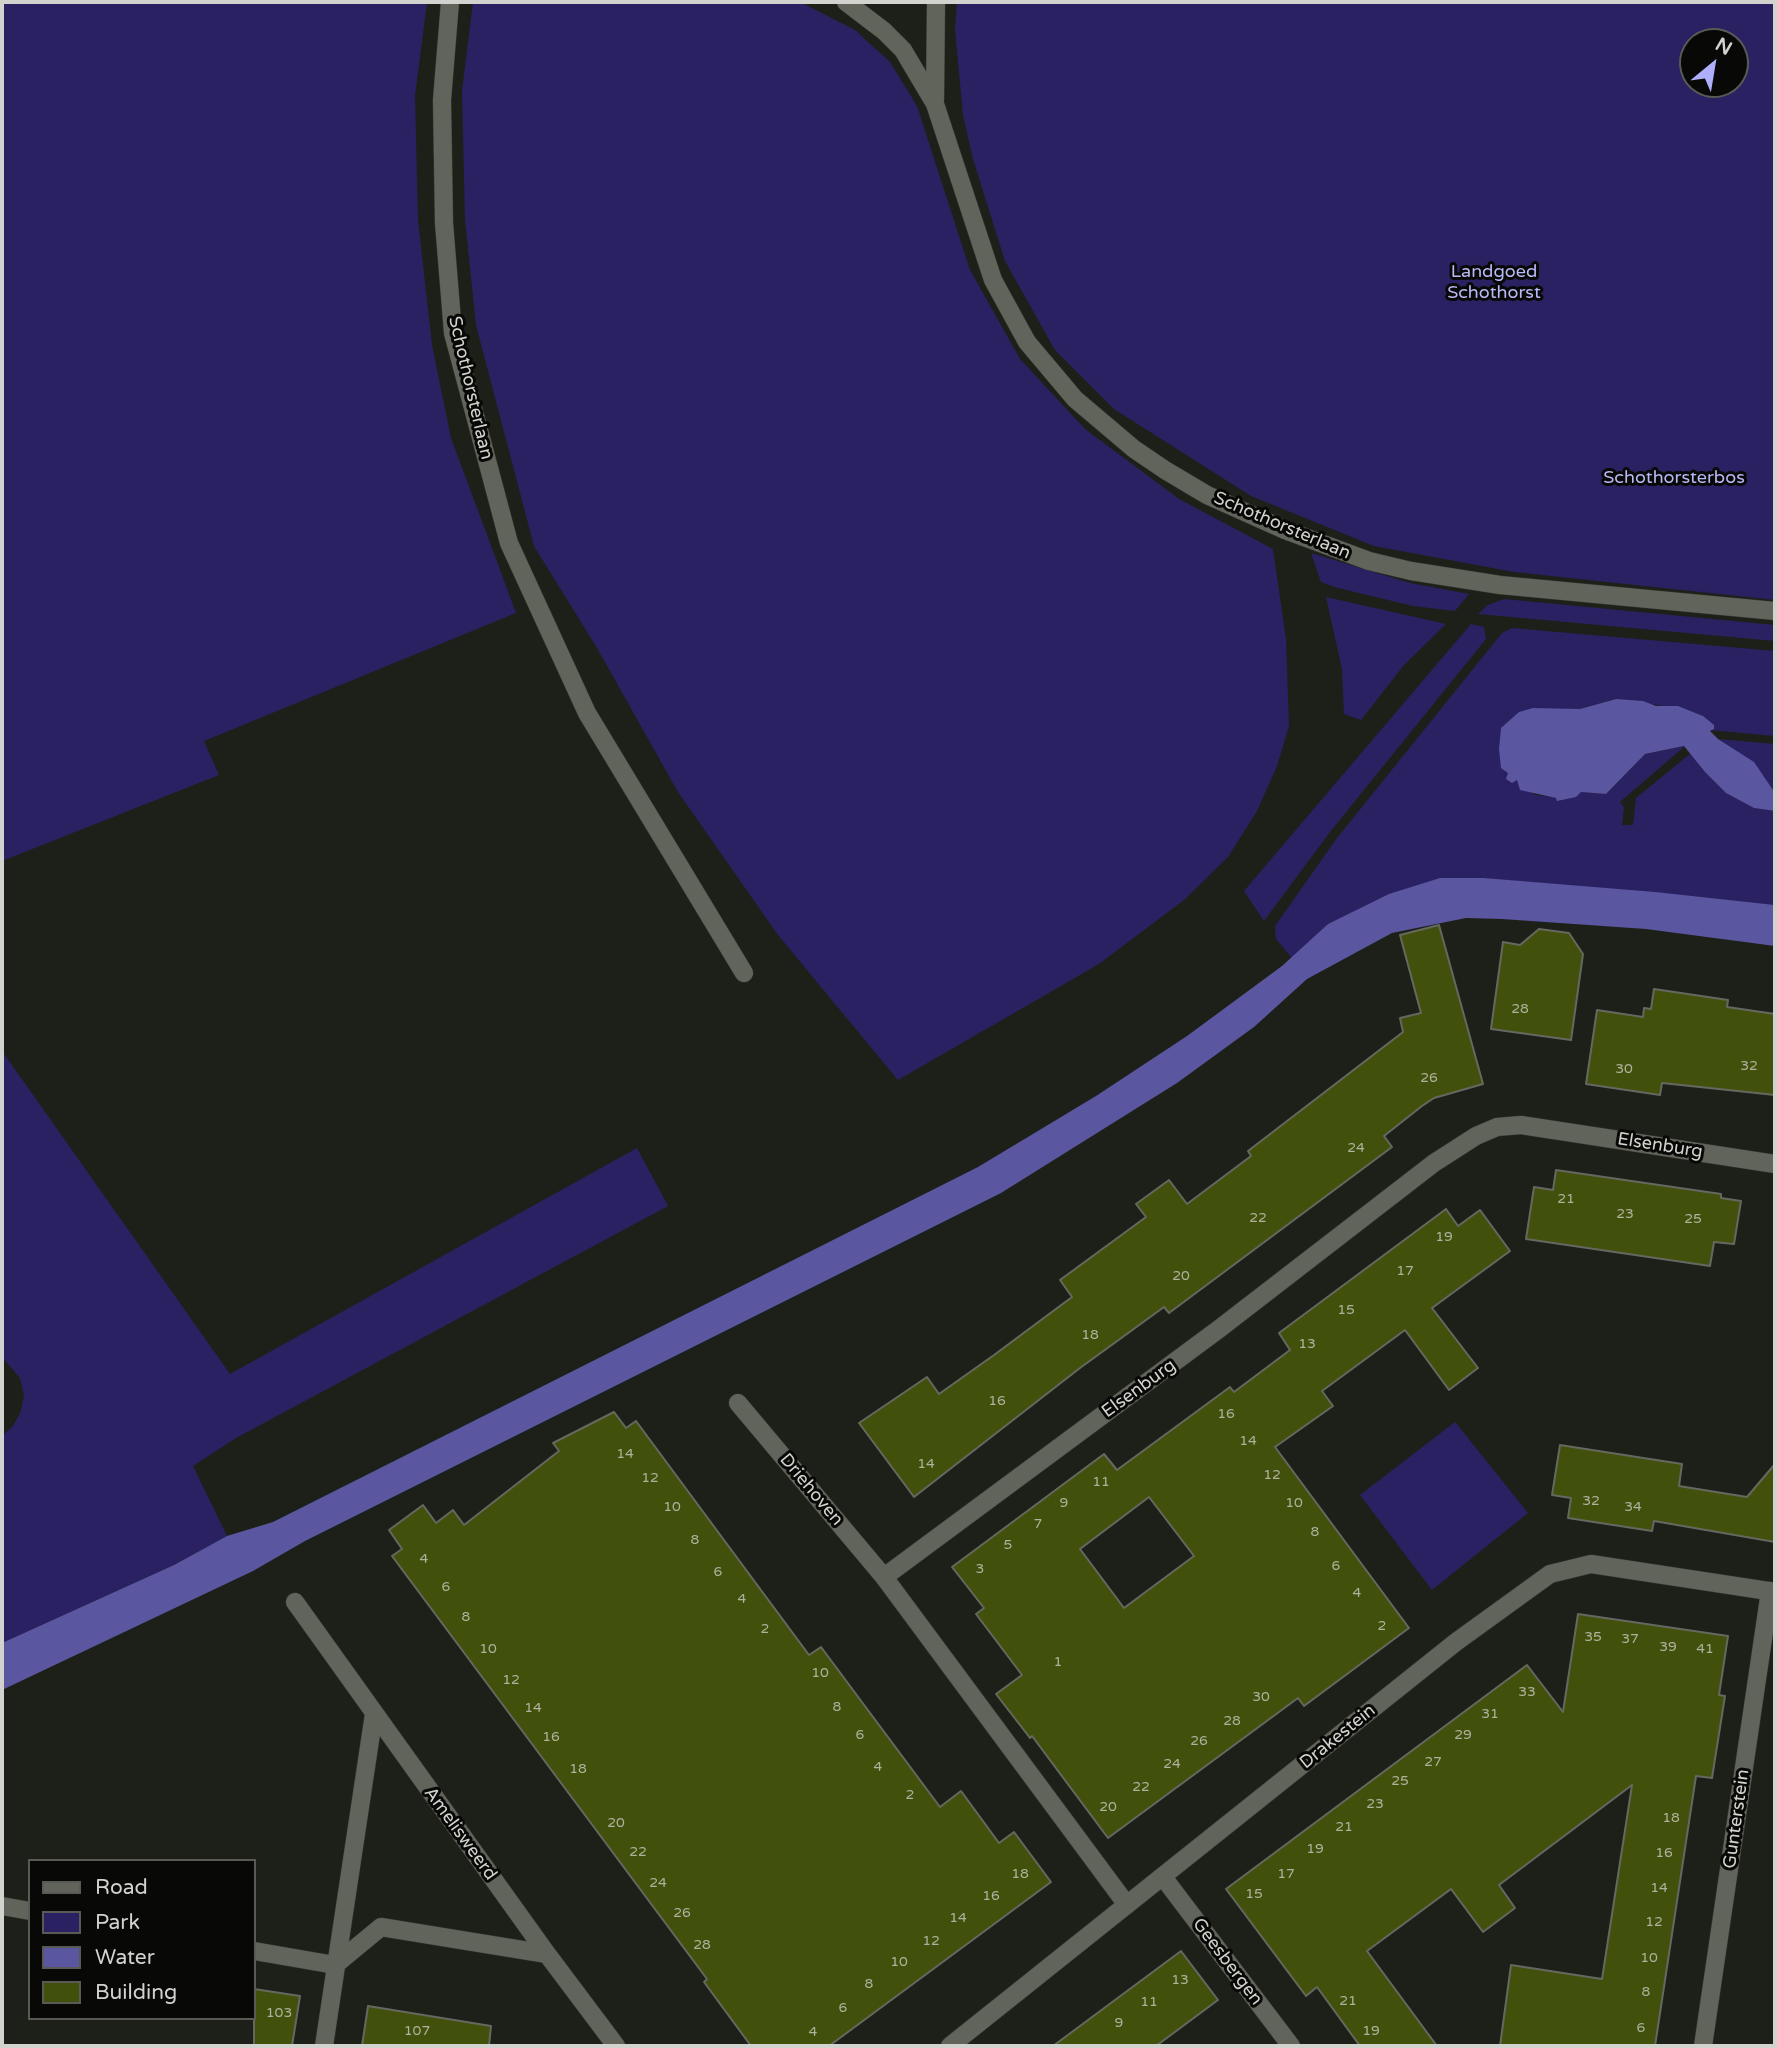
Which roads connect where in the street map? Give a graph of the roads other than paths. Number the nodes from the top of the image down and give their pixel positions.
1 (450, 2) edge
2 (846, 2) edge
3 (936, 2) edge
4 (935, 104) junction
5 (1775, 611) edge
6 (744, 973) dead end
7 (1775, 1164) edge
8 (738, 1403) dead end
9 (884, 1577) junction
10 (1773, 1592) edge
11 (295, 1602) dead end
12 (374, 1714) junction
13 (1164, 1877) junction
14 (1127, 1905) junction
15 (2, 1906) edge
16 (28, 1911) edge
17 (256, 1951) edge
18 (547, 1954) junction
19 (335, 1965) junction
20 (324, 2046) edge
21 (616, 2046) edge
22 (950, 2046) edge
23 (1291, 2046) edge
24 (1703, 2046) edge

1 - 6 street, Schothorsterlaan
2 - 4 street, Schothorsterlaan
3 - 4 street
4 - 5 street, Schothorsterlaan
7 - 9 street, Elsenburg
8 - 9 street, Driehoven
9 - 14 street
10 - 13 street, Drakestein
10 - 24 street, Gunterstein
11 - 12 street, Amelisweerd
12 - 18 street, Amelisweerd
12 - 19 street
13 - 14 street, Drakestein
13 - 23 street, Geesbergen
14 - 22 street, Drakestein
15 - 16 street
17 - 19 street
18 - 19 street
18 - 21 street, Amelisweerd
19 - 20 street

